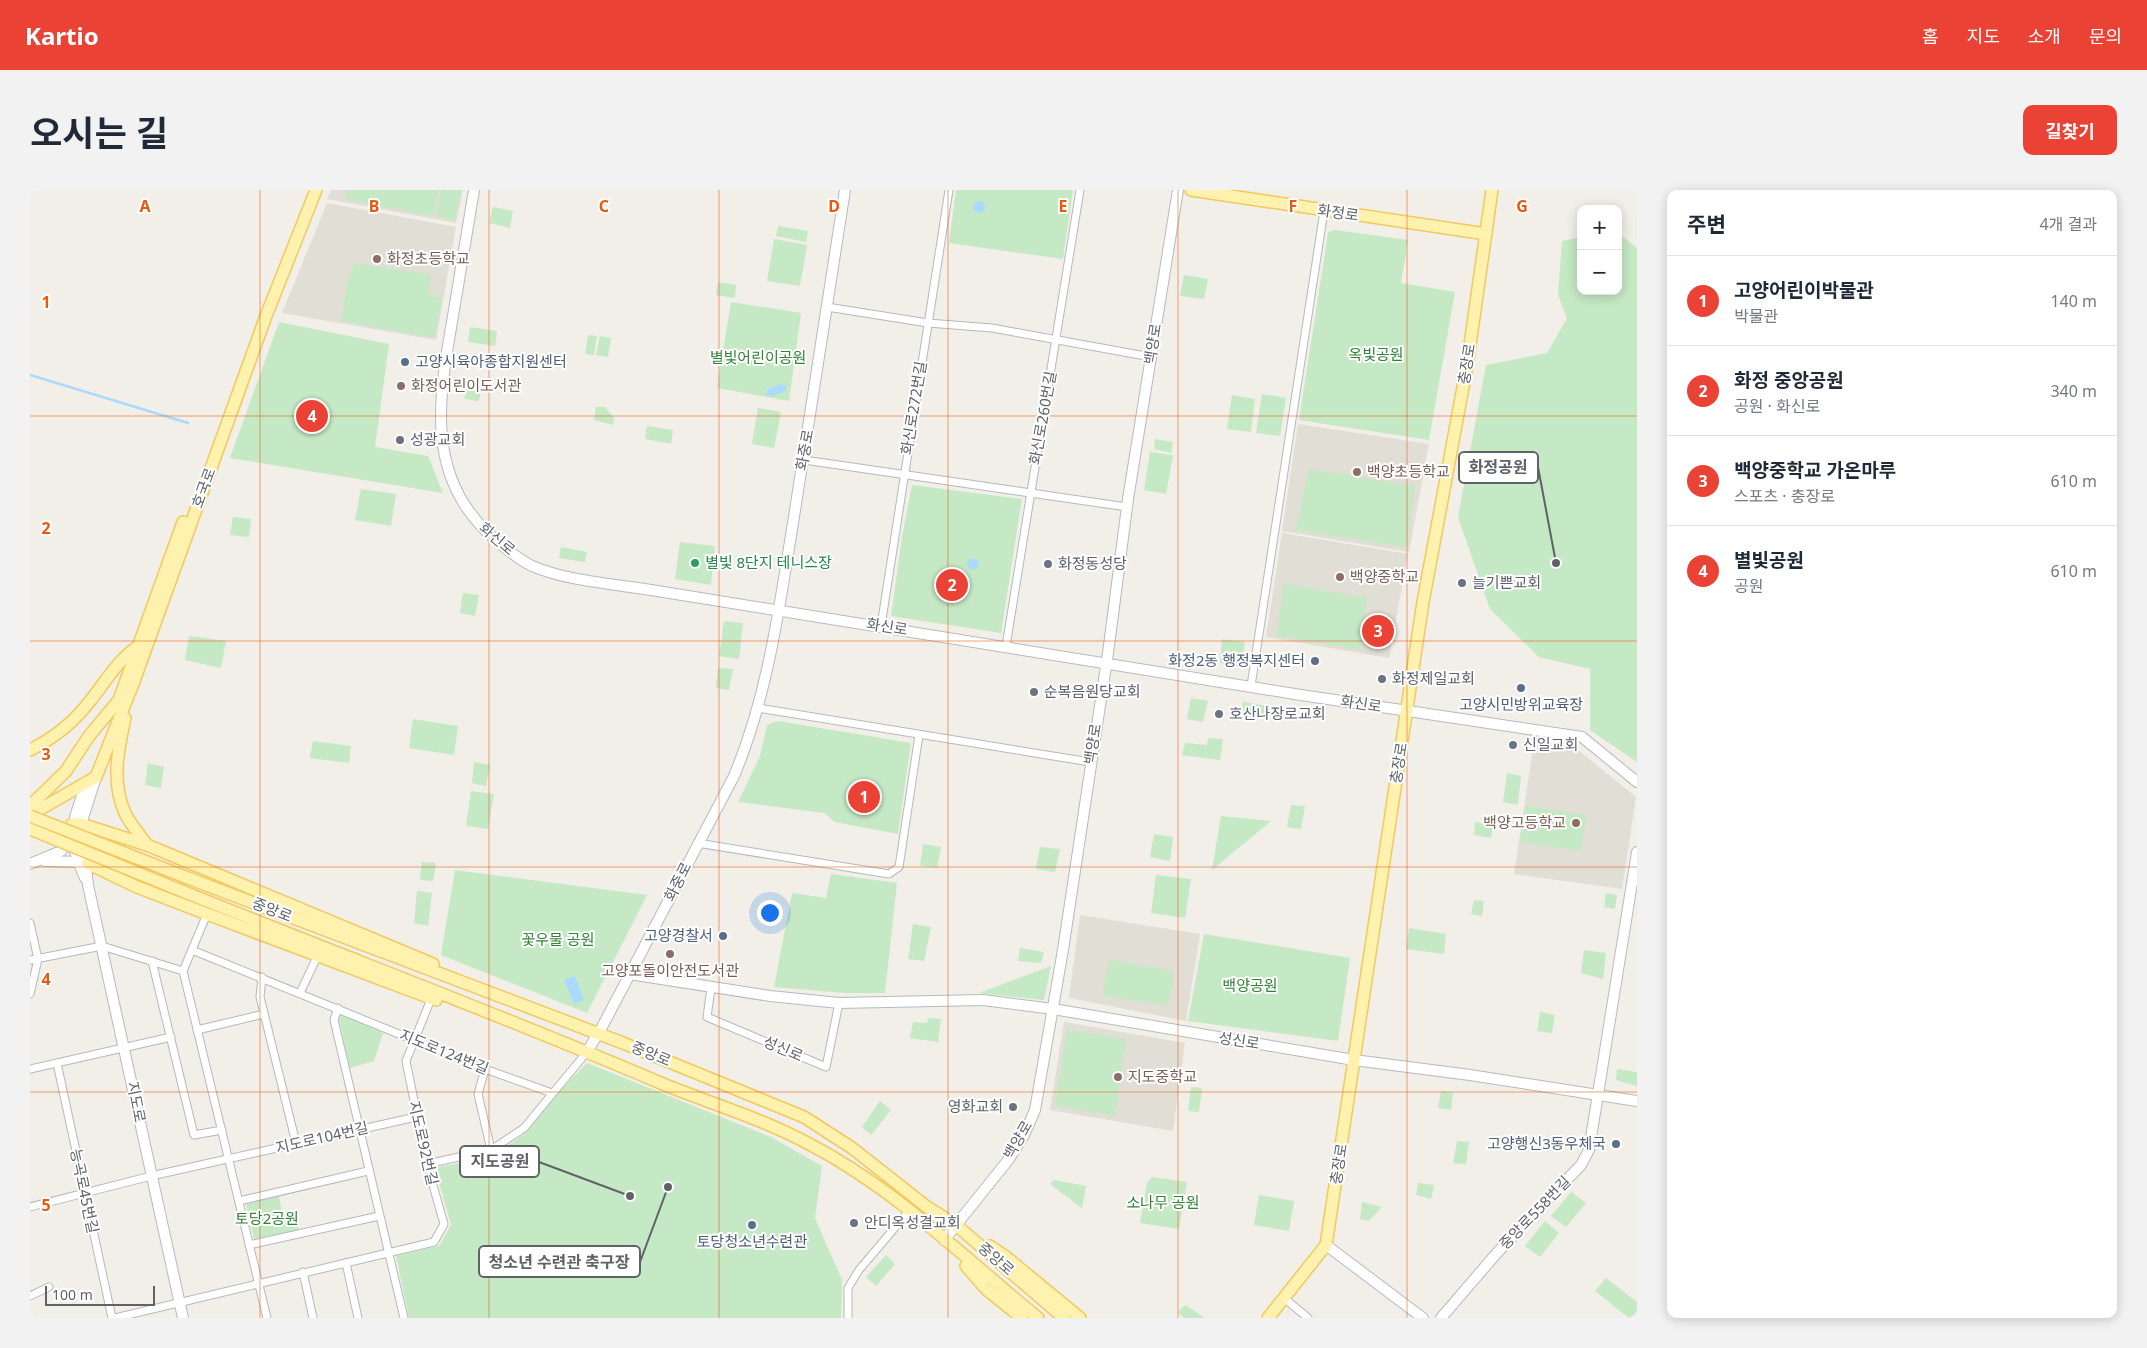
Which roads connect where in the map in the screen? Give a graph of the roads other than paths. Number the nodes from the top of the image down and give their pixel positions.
1 (307, 190) edge
2 (316, 190) edge
3 (474, 190) edge
4 (845, 190) edge
5 (950, 190) edge
6 (1080, 190) edge
7 (1178, 190) edge
8 (1191, 190) edge
9 (1492, 190) edge
10 (1324, 211) junction
11 (1486, 234) junction
12 (827, 306) junction
13 (928, 323) junction
14 (1057, 339) junction
15 (1151, 357) junction
16 (804, 460) junction
17 (903, 475) junction
18 (1031, 493) junction
19 (1127, 507) junction
20 (779, 610) junction
21 (881, 626) junction
22 (1006, 646) junction
23 (136, 648) junction
24 (1106, 662) junction
25 (133, 684) junction
26 (1251, 686) junction
27 (119, 700) junction
28 (758, 708) junction
29 (1407, 711) junction
30 (919, 735) junction
31 (30, 750) edge
32 (1090, 762) junction
33 (92, 779) junction
34 (1637, 782) edge
35 (30, 806) edge
36 (30, 815) edge
37 (76, 824) junction
38 (30, 829) edge
39 (73, 837) junction
40 (697, 843) junction
41 (147, 845) junction
42 (1637, 852) edge
43 (37, 860) edge
44 (80, 860) junction
45 (88, 885) junction
46 (206, 914) junction
47 (30, 923) edge
48 (102, 946) junction
49 (192, 950) junction
50 (317, 957) junction
51 (34, 959) edge
52 (152, 961) junction
53 (184, 971) junction
54 (629, 974) junction
55 (262, 977) junction
56 (710, 988) junction
57 (300, 993) junction
58 (30, 994) edge
59 (431, 999) junction
60 (514, 1002) junction
61 (839, 1003) junction
62 (338, 1008) junction
63 (1053, 1009) junction
64 (489, 1013) junction
65 (264, 1014) junction
66 (198, 1030) junction
67 (597, 1034) junction
68 (170, 1037) junction
69 (415, 1040) junction
70 (125, 1047) junction
71 (587, 1052) junction
72 (1354, 1060) junction
73 (57, 1063) junction
74 (30, 1069) edge
75 (485, 1069) junction
76 (552, 1093) junction
77 (1598, 1093) junction
78 (1637, 1101) edge
79 (416, 1117) junction
80 (359, 1129) junction
81 (222, 1130) junction
82 (296, 1143) junction
83 (491, 1150) junction
84 (229, 1159) junction
85 (427, 1164) junction
86 (368, 1171) junction
87 (151, 1176) junction
88 (84, 1194) junction
89 (239, 1201) junction
90 (30, 1207) edge
91 (909, 1211) junction
92 (379, 1216) junction
93 (956, 1225) junction
94 (944, 1240) junction
95 (250, 1245) junction
96 (1326, 1245) junction
97 (387, 1253) junction
98 (346, 1263) junction
99 (304, 1272) junction
100 (259, 1283) junction
101 (49, 1287) dead end
102 (30, 1296) edge
103 (1284, 1298) junction
104 (179, 1301) junction
105 (114, 1318) edge
106 (183, 1318) edge
107 (267, 1318) edge
108 (313, 1318) edge
109 (358, 1318) edge
110 (404, 1318) edge
111 (848, 1318) edge
112 (1022, 1318) edge
113 (1038, 1318) edge
114 (1064, 1318) edge
115 (1080, 1318) edge
116 (1268, 1318) edge
117 (1308, 1318) edge
118 (1423, 1318) edge
119 (1441, 1318) edge

1 - 23 main road, 호국로
2 - 25 main road, 호국로
3 - 20 main road, 화신로
4 - 12 main road, 화중로
5 - 13 street, 화신로272번길
6 - 14 street, 화신로260번길
7 - 15 main road, 백양로
8 - 10 main road, 화정로
9 - 11 main road, 충장로
10 - 11 main road, 화정로
10 - 26 street
11 - 29 main road, 충장로
12 - 13 street
12 - 16 main road, 화중로
13 - 14 street
13 - 17 street, 화신로272번길
14 - 15 street
14 - 18 street, 화신로260번길
15 - 19 main road, 백양로
16 - 17 street
16 - 20 main road, 화중로
17 - 18 street
17 - 21 street, 화신로272번길
18 - 19 street
18 - 22 street, 화신로260번길
19 - 24 main road, 백양로
20 - 21 main road, 화신로
20 - 28 main road, 화중로
21 - 22 main road, 화신로
22 - 24 main road, 화신로
23 - 27 main road, 호국로
23 - 31 main road
24 - 26 main road, 화신로
24 - 32 main road, 백양로
25 - 33 main road, 호국로
25 - 41 main road
26 - 29 main road, 화신로
27 - 33 main road, 호국로
27 - 35 main road, 호국로
28 - 30 street
28 - 40 main road, 화중로
29 - 34 main road, 화신로
29 - 72 main road, 충장로
30 - 32 street
30 - 40 street
32 - 63 main road, 백양로
33 - 36 main road
33 - 37 main road, 지도로
36 - 60 main road, 중앙로, bridge
37 - 39 main road
37 - 41 main road
37 - 43 main road
37 - 44 main road, 지도로
38 - 64 main road, 중앙로, bridge
39 - 43 main road
39 - 44 main road, 지도로
40 - 54 main road, 화중로
41 - 60 main road
42 - 77 main road, 중앙로558번길
43 - 44 main road
43 - 45 main road
44 - 45 main road, 지도로
44 - 46 main road
45 - 48 main road, 지도로
46 - 49 street
46 - 50 main road
47 - 51 street
48 - 51 street
48 - 52 street
48 - 70 main road, 지도로
49 - 53 street
49 - 55 street, 지도로124번길
50 - 57 street
50 - 59 main road
51 - 58 street
52 - 53 street
52 - 68 street
53 - 66 street
54 - 56 main road, 성신로
54 - 67 main road, 화중로
55 - 57 street, 지도로124번길
55 - 65 street
56 - 61 main road, 성신로
56 - 61 street, 성신로
57 - 62 street, 지도로124번길
59 - 64 main road
59 - 69 street, 지도로92번길
60 - 67 main road, 중앙로
61 - 63 main road, 성신로
62 - 69 street, 지도로124번길
62 - 80 street
63 - 72 main road, 성신로
63 - 93 main road, 백양로
64 - 71 main road, 중앙로
65 - 66 street
65 - 82 street
66 - 81 street
67 - 71 main road, 화중로
67 - 93 main road, 중앙로
68 - 70 street
68 - 81 street
69 - 75 street, 지도로124번길
69 - 79 street, 지도로92번길
70 - 73 street
70 - 87 main road, 지도로
71 - 76 street
71 - 91 main road, 중앙로
72 - 77 main road, 성신로
72 - 96 main road, 충장로
73 - 74 street
73 - 88 street, 능곡로45번길
75 - 76 street, 지도로124번길
75 - 83 street
76 - 83 street
77 - 78 main road, 성신로
77 - 119 main road, 중앙로558번길
79 - 80 street, 지도로104번길
79 - 85 street, 지도로92번길
80 - 82 street, 지도로104번길
80 - 86 street
81 - 84 street
82 - 84 street, 지도로104번길
83 - 85 street
84 - 87 street, 지도로104번길
84 - 89 street
85 - 97 street, 지도로92번길
86 - 89 street
86 - 92 street
87 - 88 street, 지도로104번길
87 - 104 main road, 지도로
88 - 90 street, 지도로104번길
88 - 105 street, 능곡로45번길
89 - 95 street
91 - 94 main road, 중앙로
91 - 111 street
92 - 95 street
92 - 97 street
93 - 94 main road, 백양로
93 - 114 main road, 중앙로
93 - 115 main road
94 - 112 main road
94 - 113 main road, 중앙로
95 - 100 street
96 - 103 main road, 충장로
96 - 118 main road
97 - 98 street, 지도로92번길
97 - 110 street
98 - 99 street, 지도로92번길
98 - 109 street
99 - 100 street, 지도로92번길
99 - 108 street
100 - 104 street, 지도로92번길
100 - 107 street
101 - 102 street
103 - 116 main road, 충장로
103 - 117 street
104 - 105 street, 지도로92번길
104 - 106 main road, 지도로

